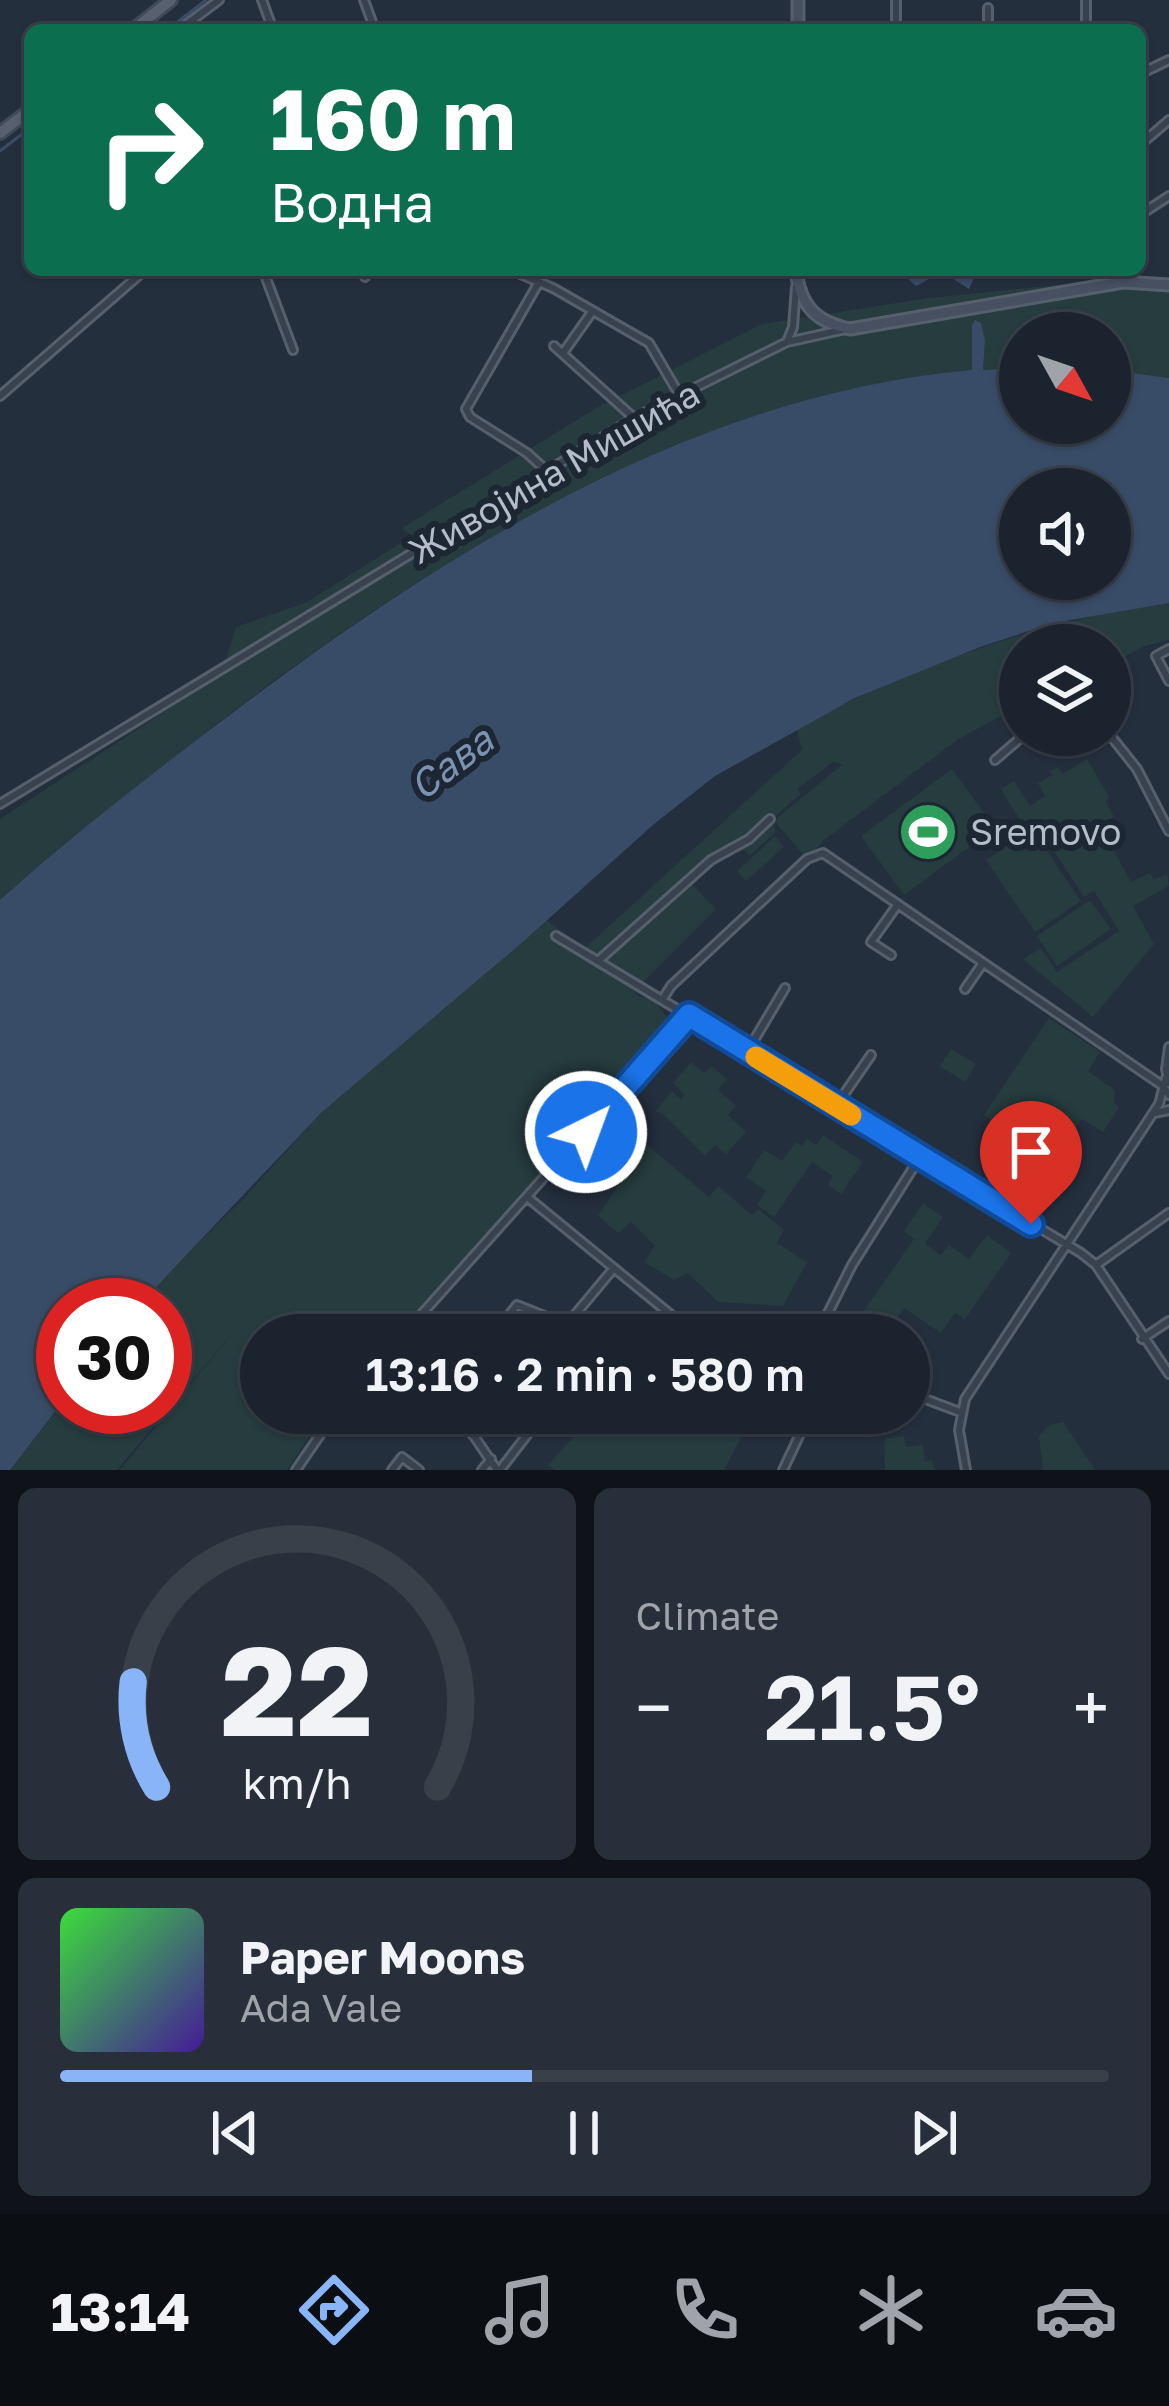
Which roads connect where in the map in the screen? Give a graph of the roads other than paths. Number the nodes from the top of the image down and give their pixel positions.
1 (170, 0) edge
2 (219, 0) edge
3 (988, 8) dead end
4 (141, 24) edge
5 (187, 24) edge
6 (988, 24) edge
7 (24, 115) edge
8 (1169, 120) edge
9 (0, 133) edge
10 (1146, 140) edge
11 (138, 276) edge
12 (265, 276) edge
13 (524, 276) edge
14 (796, 276) edge
15 (1120, 276) edge
16 (1123, 282) junction
17 (539, 283) junction
18 (797, 284) junction
19 (1169, 285) edge
20 (593, 311) junction
21 (850, 329) junction
22 (787, 341) junction
23 (554, 346) dead end
24 (292, 350) dead end
25 (563, 353) junction
26 (0, 396) edge
27 (680, 396) junction
28 (634, 418) junction
29 (548, 472) junction
30 (1169, 649) edge
31 (1169, 681) edge
32 (1000, 756) edge
33 (1127, 756) edge
34 (995, 760) dead end
35 (0, 803) edge
36 (770, 820) dead end
37 (1169, 831) edge
38 (898, 904) junction
39 (556, 936) dead end
40 (891, 955) dead end
41 (598, 961) junction
42 (983, 963) junction
43 (785, 988) dead end
44 (965, 989) dead end
45 (662, 1000) junction
46 (689, 1015) junction
47 (1169, 1047) edge
48 (747, 1052) junction
49 (871, 1055) dead end
50 (1166, 1082) edge
51 (1169, 1103) edge
52 (836, 1106) junction
53 (1152, 1114) junction
54 (920, 1157) junction
55 (527, 1197) junction
56 (1169, 1214) edge
57 (1066, 1246) junction
58 (1096, 1265) junction
59 (614, 1268) junction
60 (422, 1314) edge
61 (510, 1314) edge
62 (540, 1314) edge
63 (576, 1314) edge
64 (671, 1314) edge
65 (827, 1314) edge
66 (1169, 1321) edge
67 (1142, 1339) junction
68 (1169, 1374) edge
69 (930, 1401) edge
70 (960, 1412) junction
71 (321, 1434) edge
72 (527, 1434) edge
73 (800, 1434) edge
74 (474, 1436) edge
75 (491, 1460) junction
76 (296, 1470) edge
77 (392, 1470) edge
78 (419, 1470) edge
79 (482, 1470) edge
80 (499, 1470) edge
81 (783, 1470) edge
82 (966, 1470) edge

1 - 4 main road
2 - 5 street
3 - 6 street
7 - 9 main road
8 - 10 street
11 - 26 street
12 - 24 street
13 - 17 street
14 - 18 street
15 - 16 street
16 - 19 street
16 - 21 street
17 - 20 street
17 - 29 street
18 - 21 street
18 - 22 street
20 - 25 street
20 - 27 street
21 - 22 street, Живојина Мишића
22 - 27 street, Живојина Мишића
23 - 25 street
25 - 28 street
27 - 28 street, Живојина Мишића
28 - 29 street, Живојина Мишића
29 - 35 street, Живојина Мишића
30 - 31 street
32 - 34 street
33 - 37 street
36 - 41 street
38 - 40 street
38 - 42 street
38 - 45 street
39 - 41 street
41 - 45 street
42 - 44 street
42 - 50 street
43 - 48 street
45 - 46 street
46 - 48 street
46 - 55 street
47 - 50 street
48 - 52 street
49 - 52 street
50 - 51 street
50 - 53 street
51 - 53 street
52 - 54 street
53 - 57 street
54 - 57 street
54 - 65 street
55 - 59 street
55 - 60 street
56 - 58 street
57 - 58 street
57 - 70 street
58 - 67 street
59 - 63 street
59 - 64 street
61 - 62 street
66 - 67 street
67 - 68 street
69 - 70 street
70 - 82 street
71 - 76 street
72 - 80 street
73 - 81 street
74 - 75 street
75 - 79 street
75 - 80 street
77 - 78 street

